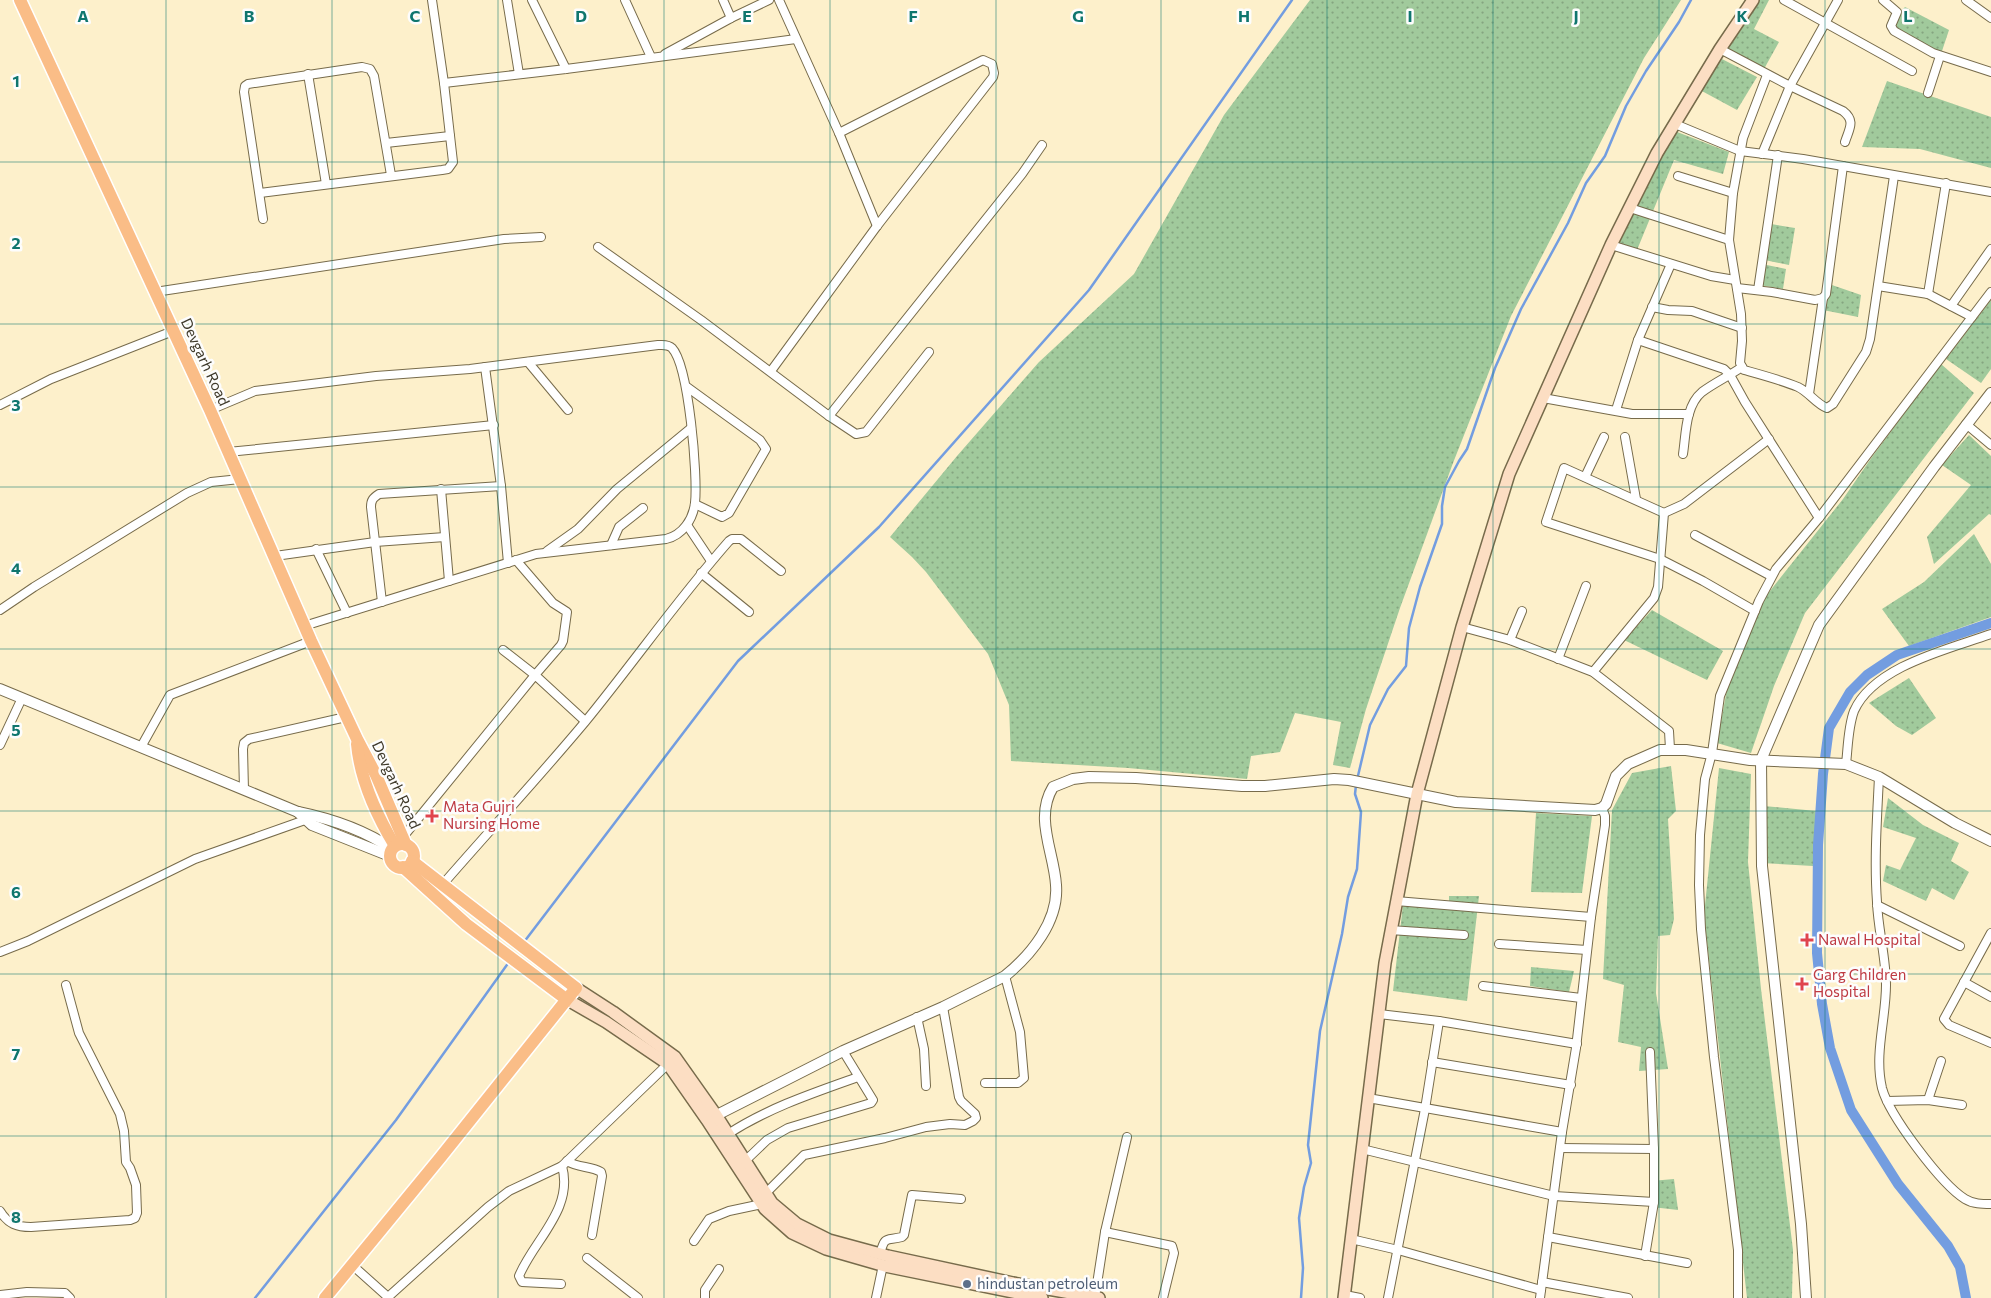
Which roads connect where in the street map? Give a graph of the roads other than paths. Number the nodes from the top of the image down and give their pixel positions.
1 (20, 0) edge
2 (432, 0) edge
3 (507, 0) edge
4 (532, 0) edge
5 (625, 0) edge
6 (723, 0) edge
7 (769, 0) edge
8 (779, 0) edge
9 (1753, 0) edge
10 (1784, 0) edge
11 (1838, 0) edge
12 (1883, 0) edge
13 (1966, 0) edge
14 (731, 18) junction
15 (1991, 18) edge
16 (1825, 24) junction
17 (796, 39) junction
18 (1720, 49) junction
19 (661, 56) junction
20 (1940, 56) junction
21 (651, 57) junction
22 (566, 70) junction
23 (1912, 71) dead end
24 (1991, 72) edge
25 (308, 74) junction
26 (519, 74) junction
27 (1767, 74) junction
28 (444, 83) junction
29 (1790, 86) junction
30 (1928, 93) dead end
31 (1675, 124) junction
32 (839, 132) junction
33 (450, 136) junction
34 (1845, 142) dead end
35 (386, 143) junction
36 (1042, 145) dead end
37 (1740, 152) junction
38 (1762, 154) junction
39 (1778, 155) junction
40 (1843, 166) junction
41 (390, 175) junction
42 (1678, 176) dead end
43 (1894, 176) junction
44 (1946, 183) junction
45 (326, 184) junction
46 (1991, 192) edge
47 (260, 193) junction
48 (1733, 193) junction
49 (1630, 208) junction
50 (263, 219) dead end
51 (877, 226) junction
52 (541, 237) dead end
53 (1729, 240) junction
54 (1611, 245) junction
55 (598, 247) dead end
56 (1991, 248) edge
57 (1671, 264) junction
58 (1736, 280) junction
59 (1878, 286) junction
60 (1737, 288) junction
61 (1758, 290) junction
62 (155, 292) junction
63 (1991, 292) edge
64 (1928, 294) junction
65 (1823, 298) junction
66 (1951, 306) junction
67 (1652, 307) junction
68 (1972, 317) junction
69 (1742, 328) junction
70 (173, 331) junction
71 (1638, 340) junction
72 (929, 352) dead end
73 (528, 362) junction
74 (485, 366) junction
75 (1742, 367) junction
76 (771, 371) junction
77 (1730, 375) junction
78 (687, 387) junction
79 (1991, 393) edge
80 (1809, 394) junction
81 (1543, 398) junction
82 (0, 405) edge
83 (210, 410) junction
84 (568, 410) dead end
85 (1616, 410) junction
86 (1689, 414) junction
87 (829, 416) junction
88 (1966, 424) junction
89 (494, 425) junction
90 (691, 428) junction
91 (1604, 437) dead end
92 (1625, 437) dead end
93 (1769, 439) junction
94 (1991, 445) edge
95 (228, 452) junction
96 (1683, 454) dead end
97 (1586, 477) junction
98 (240, 479) junction
99 (501, 486) junction
100 (440, 489) junction
101 (1636, 499) junction
102 (695, 504) junction
103 (643, 508) dead end
104 (1664, 513) junction
105 (1819, 518) junction
106 (687, 525) junction
107 (1694, 535) dead end
108 (445, 537) junction
109 (375, 542) junction
110 (611, 545) junction
111 (316, 549) junction
112 (545, 553) junction
113 (275, 556) junction
114 (1660, 559) junction
115 (712, 561) junction
116 (512, 562) junction
117 (780, 570) dead end
118 (701, 573) junction
119 (1771, 576) junction
120 (449, 581) junction
121 (1586, 586) dead end
122 (382, 602) junction
123 (0, 610) edge
124 (1522, 611) dead end
125 (1755, 611) junction
126 (749, 612) dead end
127 (347, 613) junction
128 (304, 626) junction
129 (1462, 627) junction
130 (1991, 634) edge
131 (1510, 640) junction
132 (311, 641) junction
133 (503, 650) dead end
134 (1558, 659) junction
135 (1593, 672) junction
136 (535, 675) junction
137 (0, 689) edge
138 (22, 698) junction
139 (346, 717) junction
140 (585, 721) junction
141 (0, 745) edge
142 (141, 747) junction
143 (1670, 749) junction
144 (1712, 753) junction
145 (1761, 760) junction
146 (1846, 764) junction
147 (1879, 777) junction
148 (244, 790) junction
149 (1417, 794) junction
150 (1602, 808) junction
151 (301, 816) junction
152 (1991, 841) edge
153 (397, 847) junction
154 (408, 864) junction
155 (443, 884) junction
156 (1396, 901) junction
157 (1877, 905) junction
158 (1590, 917) junction
159 (1390, 930) junction
160 (1991, 933) edge
161 (1464, 935) dead end
162 (1499, 944) dead end
163 (1960, 946) dead end
164 (1587, 950) junction
165 (0, 952) edge
166 (1005, 976) junction
167 (1964, 982) junction
168 (66, 985) dead end
169 (1483, 986) dead end
170 (576, 988) junction
171 (1991, 997) edge
172 (1581, 998) junction
173 (566, 999) junction
174 (943, 1006) junction
175 (1379, 1014) junction
176 (917, 1017) junction
177 (1439, 1021) junction
178 (1576, 1044) junction
179 (1991, 1044) edge
180 (843, 1051) junction
181 (1650, 1052) dead end
182 (671, 1061) junction
183 (1941, 1061) dead end
184 (1432, 1062) junction
185 (858, 1077) junction
186 (985, 1083) dead end
187 (926, 1086) dead end
188 (1570, 1086) junction
189 (1368, 1098) junction
190 (1928, 1100) junction
191 (1887, 1101) junction
192 (1962, 1105) dead end
193 (1425, 1108) junction
194 (711, 1117) junction
195 (1562, 1132) junction
196 (728, 1134) junction
197 (1127, 1137) dead end
198 (1560, 1148) junction
199 (1362, 1149) junction
200 (1654, 1149) junction
201 (745, 1161) junction
202 (1414, 1162) junction
203 (565, 1164) junction
204 (766, 1193) junction
205 (1554, 1196) junction
206 (961, 1199) dead end
207 (1654, 1202) junction
208 (762, 1204) junction
209 (1991, 1204) edge
210 (0, 1212) edge
211 (1106, 1232) junction
212 (592, 1235) dead end
213 (1548, 1237) junction
214 (1351, 1239) junction
215 (694, 1242) dead end
216 (1398, 1250) junction
217 (1645, 1256) junction
218 (587, 1258) dead end
219 (881, 1260) junction
220 (1687, 1263) dead end
221 (351, 1264) junction
222 (719, 1269) dead end
223 (561, 1284) dead end
224 (1541, 1290) edge
225 (0, 1295) edge
226 (27, 1295) edge
227 (1043, 1295) edge
228 (1344, 1296) edge
229 (70, 1298) edge
230 (325, 1298) edge
231 (388, 1298) edge
232 (638, 1298) edge
233 (705, 1298) edge
234 (876, 1298) edge
235 (1097, 1298) edge
236 (1163, 1298) edge
237 (1360, 1298) edge
238 (1388, 1298) edge
239 (1628, 1298) edge
240 (1738, 1298) edge
241 (1806, 1298) edge

1 - 62 main road, Devgarh Road
2 - 28 street
3 - 26 street
4 - 22 street
5 - 21 street
6 - 14 street
7 - 14 street
8 - 17 street
9 - 18 main road
10 - 16 street
11 - 16 street
12 - 20 street
13 - 15 street
14 - 19 street
16 - 23 street
16 - 29 street
17 - 19 street
17 - 32 street
18 - 27 street
18 - 31 main road
19 - 21 street
20 - 24 street
20 - 30 street
21 - 22 street
22 - 26 street
25 - 35 street
25 - 45 street
25 - 47 street
26 - 28 street
27 - 29 street
27 - 37 street
28 - 33 street
29 - 34 street
29 - 38 street
31 - 37 street
31 - 49 main road
32 - 51 street
32 - 51 street
33 - 35 street
33 - 41 street
35 - 41 street
36 - 87 street
37 - 38 street
37 - 48 street
38 - 39 street
39 - 40 street
39 - 61 street
40 - 43 street
40 - 65 street
41 - 45 street
42 - 48 street
43 - 44 street
43 - 59 street
44 - 46 street
44 - 64 street
45 - 47 street
47 - 50 street
48 - 53 street
49 - 53 street
49 - 54 main road
51 - 76 street
52 - 62 street
53 - 58 street
54 - 57 street
54 - 81 main road
55 - 76 street
56 - 66 street
57 - 58 street
57 - 67 street
58 - 60 street
59 - 64 street
59 - 80 street
60 - 61 street
60 - 69 street
61 - 65 street
62 - 70 main road, Devgarh Road
63 - 68 street
64 - 66 street
65 - 80 street
66 - 68 street
67 - 69 street
67 - 71 street
68 - 105 street
69 - 75 street
70 - 82 street
70 - 83 main road, Devgarh Road
71 - 77 street
71 - 85 street
72 - 87 street
73 - 74 street
73 - 78 street
73 - 84 street
74 - 83 street
74 - 89 street
75 - 77 street
75 - 80 street
76 - 87 street
77 - 86 street
77 - 93 street
78 - 90 street
78 - 102 street
79 - 88 street
81 - 85 street
81 - 129 main road
83 - 95 main road, Devgarh Road
85 - 86 street
86 - 96 street
88 - 94 street
88 - 145 street
89 - 95 street
89 - 99 street
90 - 102 street
90 - 112 street
91 - 97 street
92 - 101 street
93 - 104 street
93 - 105 street
95 - 98 main road, Devgarh Road
97 - 101 street
97 - 114 street
98 - 113 main road, Devgarh Road
98 - 123 street
99 - 100 street
99 - 116 street
100 - 108 street
100 - 109 street
101 - 104 street
102 - 106 street
103 - 110 street
104 - 114 street
105 - 119 street
106 - 110 street
106 - 115 street
107 - 119 street
108 - 109 street
108 - 120 street
109 - 111 street
109 - 122 street
110 - 112 street
111 - 113 street
111 - 127 street
112 - 116 street
113 - 128 main road, Devgarh Road
114 - 125 street
114 - 135 street
115 - 117 street
115 - 118 street
116 - 120 street
116 - 136 street
118 - 126 street
118 - 140 street
119 - 125 street
120 - 122 street
121 - 134 street
122 - 127 street
124 - 131 street
125 - 144 street
127 - 128 street
128 - 132 main road, Devgarh Road
129 - 131 street
129 - 149 main road
130 - 146 street
131 - 134 street
132 - 139 main road, Devgarh Road
132 - 142 street
133 - 136 street
134 - 135 street
135 - 143 street
136 - 140 street
136 - 153 street
137 - 138 street
138 - 141 street
138 - 142 street
139 - 148 street
139 - 153 main road, Devgarh Road
140 - 155 street
142 - 148 street
143 - 144 street
143 - 150 street
144 - 145 street
144 - 240 street
145 - 146 street
145 - 241 street
146 - 147 street
147 - 152 street
147 - 157 street
148 - 151 street
149 - 150 street
149 - 156 main road
149 - 166 street
150 - 158 street
151 - 153 street
151 - 165 street
153 - 154 main road
153 - 154 main road, Devgarh Road
154 - 155 main road
154 - 173 main road
155 - 170 main road
156 - 158 street
156 - 159 main road
157 - 163 street
157 - 191 street
158 - 164 street
159 - 161 street
159 - 175 main road
160 - 167 street
162 - 164 street
164 - 172 street
166 - 174 street
166 - 186 street
167 - 171 street
167 - 179 street
168 - 210 street
169 - 172 street
170 - 173 main road
170 - 182 main road
172 - 178 street
173 - 182 main road
173 - 221 main road
174 - 176 street
174 - 204 street
175 - 177 street
175 - 189 main road
176 - 180 street
176 - 187 street
177 - 178 street
177 - 184 street
178 - 188 street
180 - 185 street
180 - 194 street
181 - 200 street
182 - 194 main road
182 - 203 street
183 - 190 street
184 - 188 street
184 - 193 street
185 - 196 street
185 - 201 street
188 - 195 street
189 - 193 street
189 - 199 main road
190 - 191 street
190 - 192 street
191 - 209 street
193 - 195 street
193 - 202 street
194 - 196 main road
194 - 208 main road
195 - 198 street
196 - 201 main road
197 - 211 street
198 - 200 street
198 - 205 street
199 - 202 street
199 - 214 main road
200 - 207 street
201 - 204 main road
202 - 205 street
202 - 216 street
203 - 212 street
203 - 223 street
203 - 231 street
204 - 219 main road
205 - 207 street
205 - 213 street
206 - 219 street
207 - 217 street
208 - 215 street
208 - 219 main road
211 - 235 street
211 - 236 street
213 - 217 street
213 - 224 street
214 - 216 street
214 - 228 main road
216 - 224 street
216 - 238 street
217 - 220 street
218 - 232 street
219 - 227 main road
219 - 234 street
221 - 230 main road
221 - 231 street
222 - 233 street
224 - 239 street
225 - 226 street
226 - 229 street
227 - 235 main road
228 - 237 street

